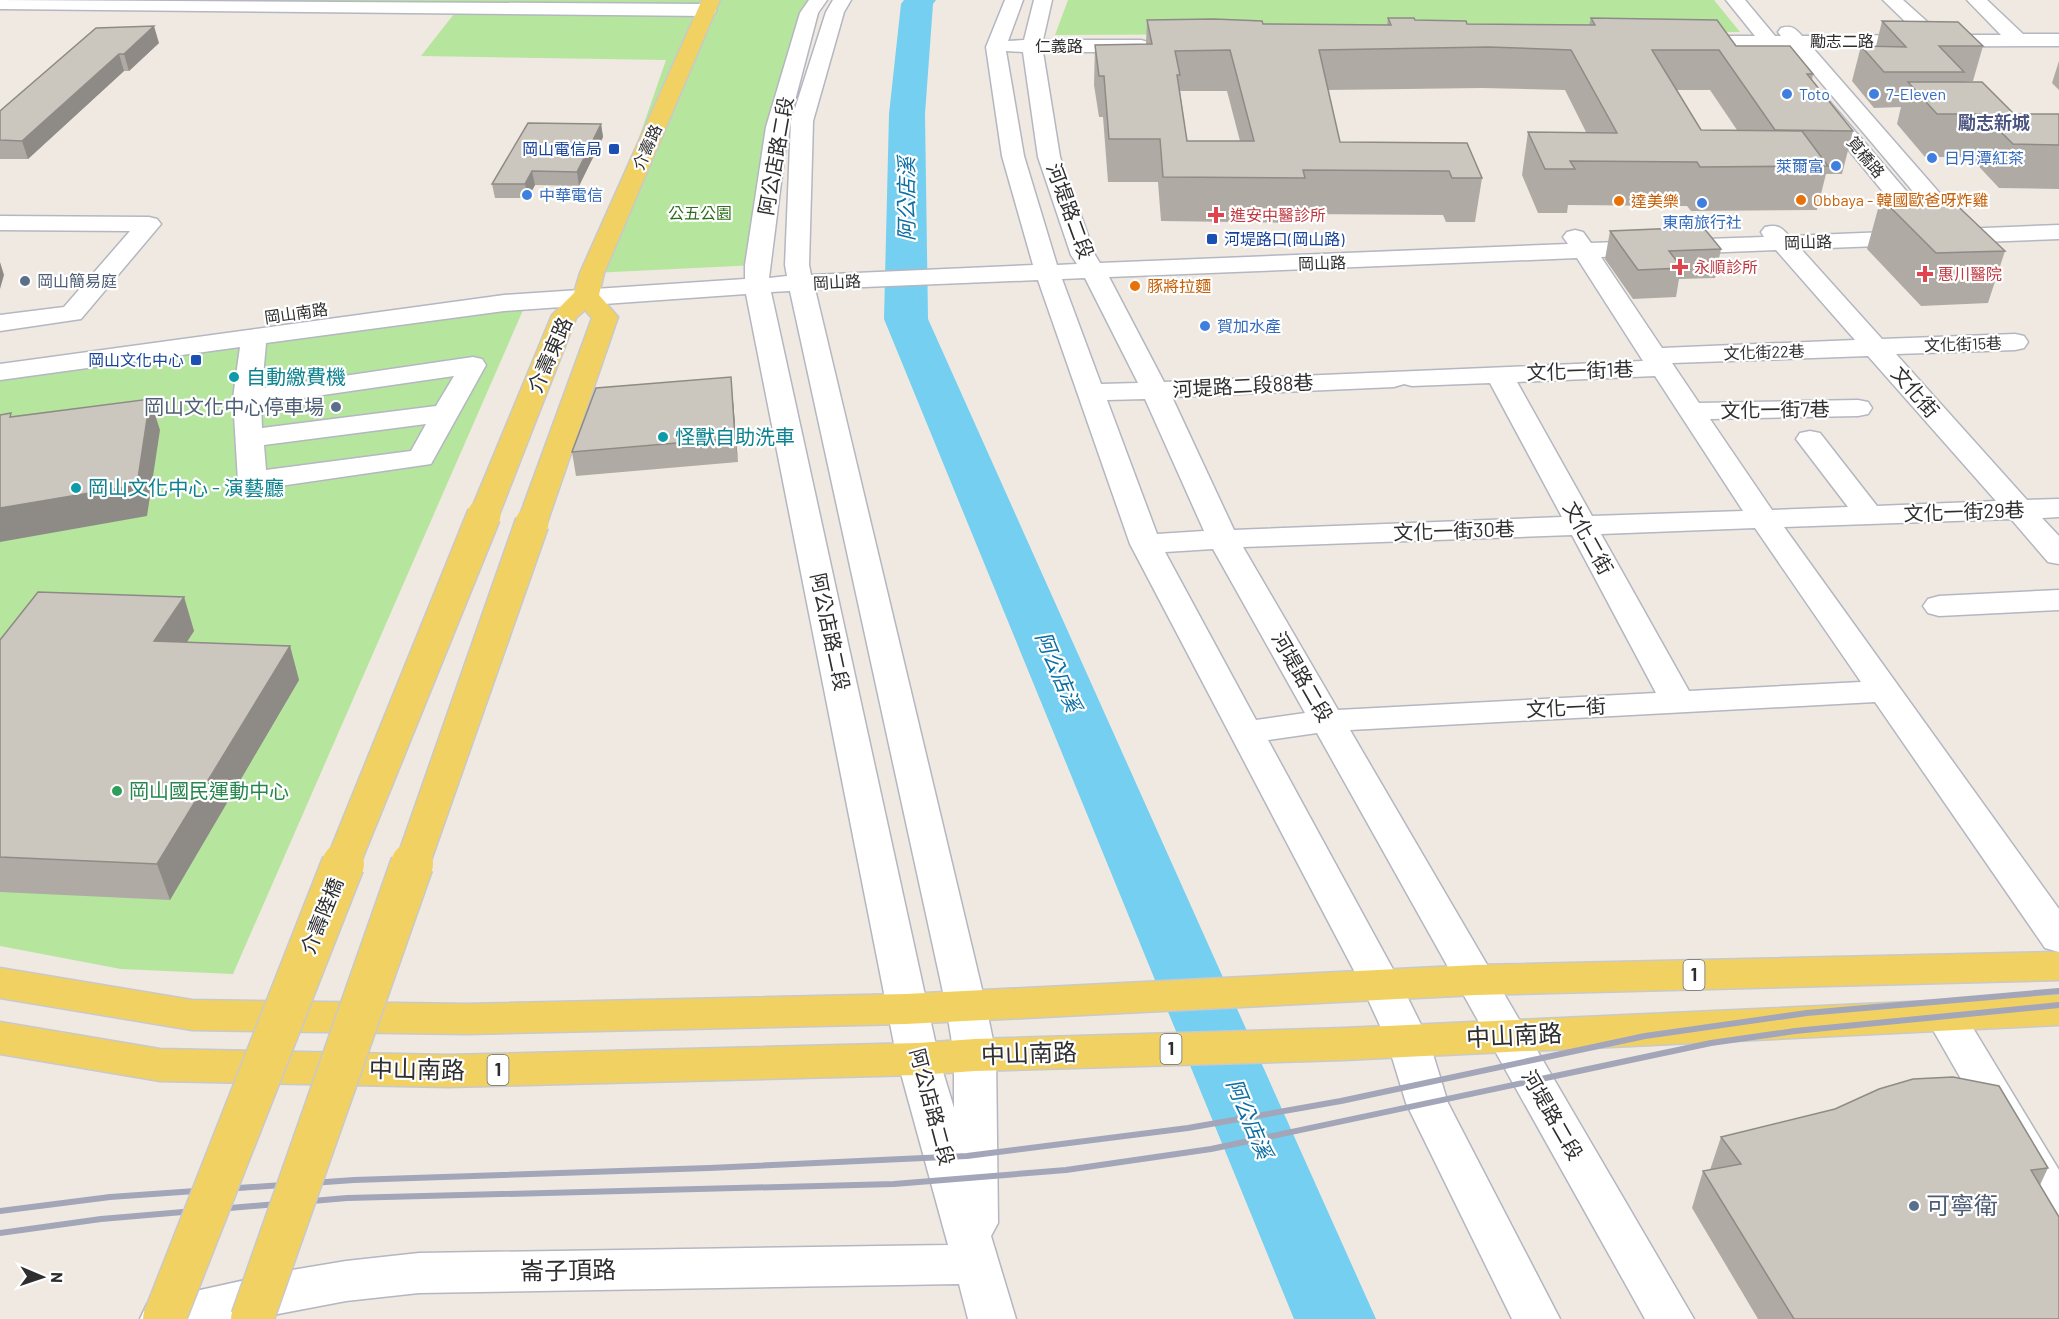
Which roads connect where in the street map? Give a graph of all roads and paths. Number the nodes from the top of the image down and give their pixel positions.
1 (818, 0) edge
2 (842, 0) edge
3 (1014, 0) edge
4 (1043, 0) edge
5 (1735, 0) edge
6 (1760, 0) edge
7 (1892, 0) edge
8 (1976, 0) edge
9 (338, 2) edge
10 (6, 5) edge
11 (709, 5) edge
12 (2059, 40) edge
13 (1938, 41) junction
14 (2019, 41) junction
15 (1674, 42) edge
16 (1770, 42) junction
17 (1797, 42) junction
18 (1162, 45) edge
19 (996, 46) junction
20 (1032, 46) junction
21 (1792, 69) edge
22 (1807, 87) edge
23 (1862, 116) junction
24 (1885, 116) dead end
25 (1852, 141) junction
26 (1884, 141) junction
27 (2059, 218) edge
28 (0, 223) edge
29 (1942, 230) junction
30 (2059, 232) edge
31 (1776, 236) junction
32 (1580, 244) junction
33 (1088, 264) junction
34 (1045, 265) junction
35 (813, 273) junction
36 (757, 276) junction
37 (607, 278) junction
38 (0, 323) edge
39 (261, 336) junction
40 (2015, 342) dead end
41 (1876, 348) junction
42 (0, 353) edge
43 (1657, 362) junction
44 (0, 372) edge
45 (1499, 374) junction
46 (1403, 378) joint
47 (1155, 390) junction
48 (1091, 393) junction
49 (255, 396) junction
50 (1858, 408) dead end
51 (1691, 411) junction
52 (446, 412) junction
53 (249, 438) junction
54 (1810, 439) dead end
55 (2059, 508) edge
56 (2019, 510) junction
57 (484, 515) joint
58 (1870, 516) junction
59 (1764, 520) junction
60 (1581, 527) junction
61 (1223, 539) junction
62 (1145, 544) junction
63 (2059, 555) edge
64 (2059, 600) edge
65 (1939, 606) dead end
66 (1885, 691) junction
67 (1678, 702) junction
68 (1327, 721) junction
69 (1247, 732) junction
70 (2059, 938) edge
71 (2059, 966) edge
72 (1476, 980) junction
73 (0, 983) edge
74 (1381, 984) junction
75 (978, 1005) junction
76 (906, 1008) junction
77 (2059, 1010) edge
78 (1945, 1016) junction
79 (1508, 1036) junction
80 (0, 1038) edge
81 (1408, 1041) junction
82 (987, 1055) junction
83 (918, 1059) junction
84 (2059, 1209) edge
85 (975, 1264) junction
86 (164, 1319) edge
87 (252, 1319) edge
88 (992, 1319) edge
89 (1536, 1319) edge
90 (1670, 1319) edge

1 - 36 street, 阿公店路二段
2 - 35 street, 阿公店路二段
3 - 19 street
4 - 20 street, 河堤路二段
5 - 16 street
6 - 17 street, 筧橋路
7 - 13 street
8 - 14 street
9 - 10 street
9 - 11 street
11 - 37 main road, 介壽路
12 - 14 street, 勵志二路
13 - 14 street, 勵志二路
13 - 17 street, 勵志二路
15 - 16 street
16 - 17 street, 勵志二路
16 - 21 street
17 - 23 street, 筧橋路
18 - 20 street, 仁義路
19 - 20 street, 仁義路
19 - 34 street, 河堤路二段
20 - 33 street, 河堤路二段
22 - 25 street, 筧橋路
23 - 24 street
23 - 26 street, 筧橋路
25 - 26 street
25 - 29 street, 筧橋路
26 - 29 street, 筧橋路
27 - 29 street, 岡山路
28 - 38 street
29 - 30 street, 岡山路
29 - 31 street, 岡山路
31 - 32 street, 岡山路
31 - 41 street, 文化街
32 - 33 street, 岡山路
32 - 43 street
33 - 34 street, 岡山路
33 - 47 street, 河堤路二段
34 - 35 street, 岡山路
34 - 48 street, 河堤路二段
35 - 36 street, 岡山路
35 - 75 street, 阿公店路二段
36 - 37 street, 岡山路
36 - 37 street, 岡山路
36 - 76 street, 阿公店路二段
37 - 39 street, 岡山南路
37 - 42 street, 岡山南路
37 - 57 main road, 介壽東路
37 - 87 main road, 介壽東路, bridge
39 - 44 street, 岡山南路
39 - 49 street
40 - 41 street, 文化街15巷
41 - 43 street, 文化街22巷
41 - 56 street, 文化街
43 - 45 street, 文化一街1巷
43 - 51 street
45 - 46 street, 文化一街1巷
45 - 60 street, 文化二街
46 - 47 street, 河堤路二段88巷
47 - 48 street, 河堤路二段88巷
47 - 61 street, 河堤路二段
48 - 62 street, 河堤路二段
49 - 52 street
49 - 53 street
50 - 51 street, 文化一街7巷
51 - 59 street
52 - 53 street
52 - 53 street
54 - 58 street
55 - 56 street, 文化一街29巷
56 - 58 street, 文化一街29巷
56 - 63 street, 文化街
57 - 86 main road, 介壽陸橋, bridge
58 - 59 street, 文化一街29巷
59 - 60 street, 文化一街30巷
59 - 66 street
60 - 61 street, 文化一街30巷
60 - 67 street, 文化二街
61 - 62 street, 文化一街30巷
61 - 68 street, 河堤路二段
62 - 69 street, 河堤路二段
64 - 65 street
66 - 67 street, 文化一街
66 - 70 street
67 - 68 street, 文化一街
68 - 69 street, 文化一街
68 - 72 street, 河堤路二段
69 - 74 street, 河堤路二段
71 - 72 main road, 1
72 - 74 main road, 1
72 - 79 street, 河堤路二段
73 - 76 main road, 1
74 - 75 main road, 1
74 - 81 street, 河堤路二段
75 - 76 main road, 1
75 - 82 street, 阿公店路二段
76 - 83 street, 阿公店路二段
77 - 78 main road, 中山南路 / 1
78 - 79 main road, 中山南路 / 1
78 - 84 street
79 - 81 main road, 中山南路 / 1
79 - 90 street, 河堤路二段
80 - 83 main road, 中山南路 / 1
81 - 82 main road, 中山南路 / 1
81 - 89 street, 河堤路二段
82 - 83 main road, 中山南路 / 1
82 - 85 street, 阿公店路二段
83 - 85 street, 阿公店路二段
85 - 86 street, 崙子頂路
85 - 88 street, 阿公店路二段

